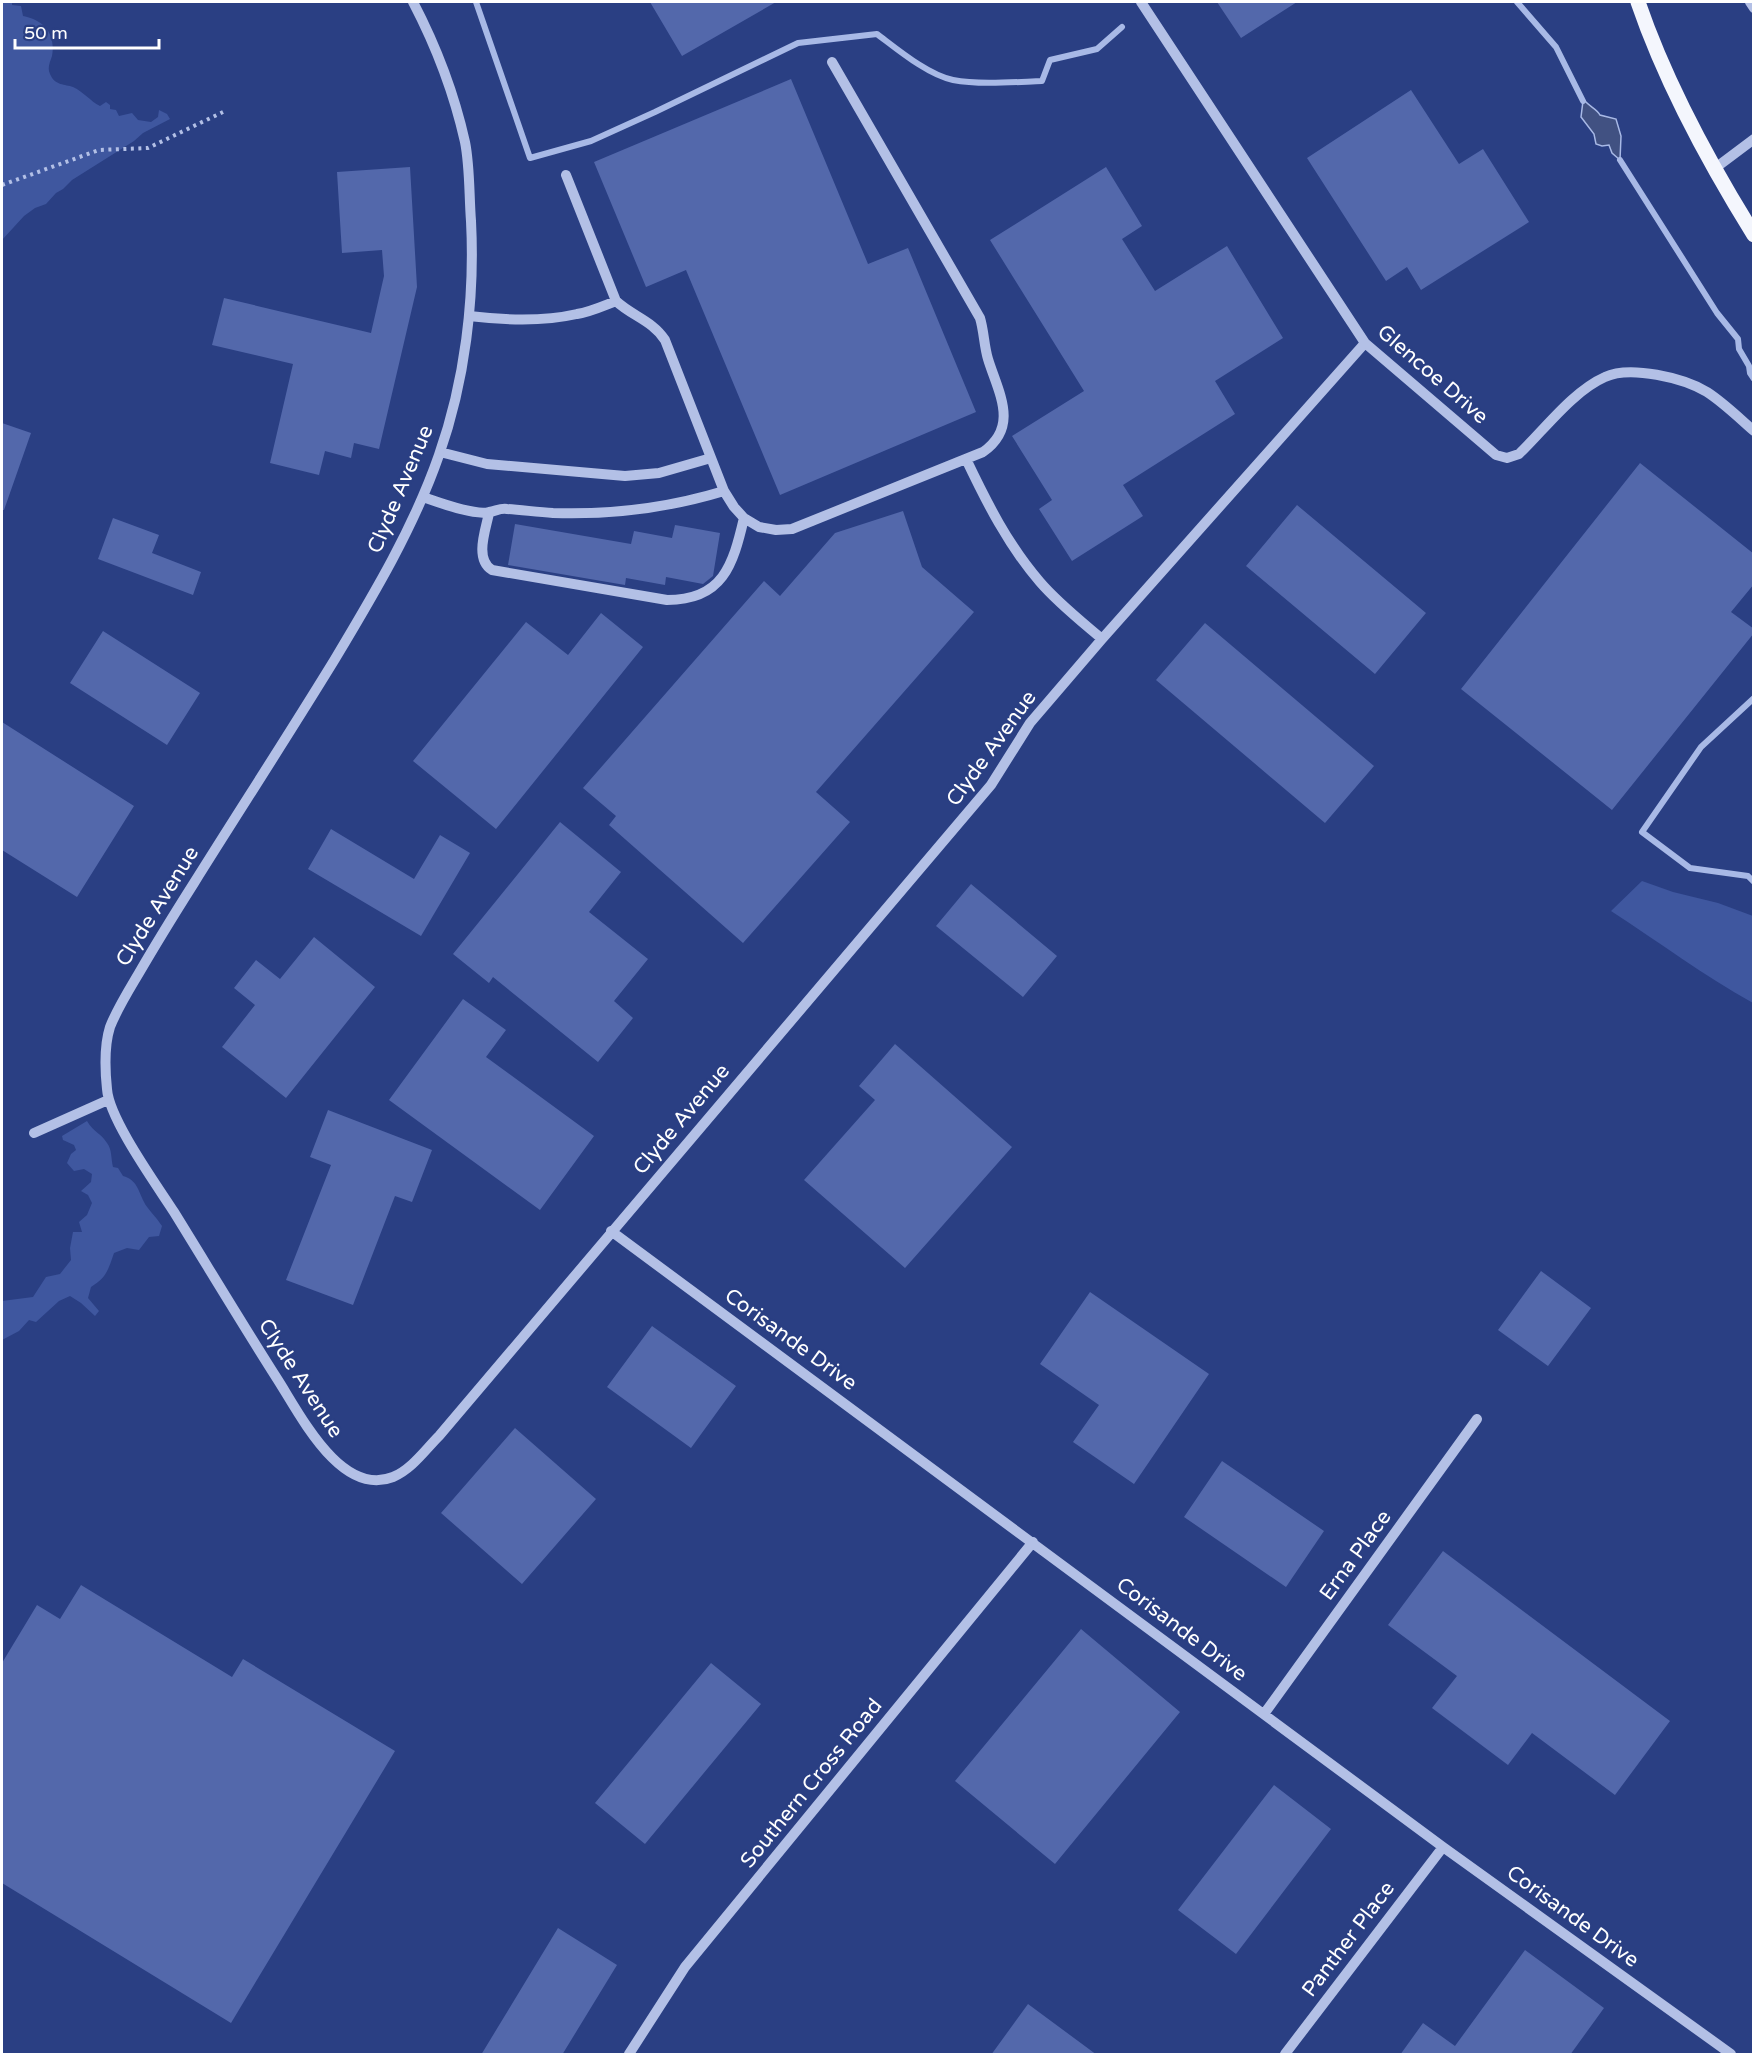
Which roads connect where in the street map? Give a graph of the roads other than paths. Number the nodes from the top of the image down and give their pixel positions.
1 (413, 2) edge
2 (1141, 2) edge
3 (1638, 2) edge
4 (1750, 2) edge
5 (1754, 8) edge
6 (832, 62) dead end
7 (1754, 140) edge
8 (1714, 170) junction
9 (566, 175) dead end
10 (1754, 235) edge
11 (616, 301) junction
12 (469, 316) junction
13 (1365, 344) junction
14 (1754, 431) edge
15 (440, 452) junction
16 (711, 458) junction
17 (966, 459) junction
18 (724, 491) junction
19 (423, 496) junction
20 (489, 513) junction
21 (744, 518) junction
22 (1102, 639) junction
23 (108, 1100) junction
24 (34, 1133) dead end
25 (611, 1231) junction
26 (1477, 1419) dead end
27 (1032, 1542) junction
28 (1264, 1714) junction
29 (1443, 1847) junction
30 (629, 2055) edge
31 (1285, 2055) edge
32 (1731, 2055) edge

1 - 12 street, Clyde Avenue
2 - 13 street, Glencoe Drive
3 - 8 main road
4 - 5 street
6 - 17 street
7 - 8 street
8 - 10 main road
9 - 11 street
11 - 12 street
11 - 16 street
12 - 15 street, Clyde Avenue
13 - 14 street, Glencoe Drive
13 - 22 street, Clyde Avenue
15 - 16 street
15 - 19 street, Clyde Avenue
16 - 18 street
17 - 21 street
17 - 22 street
18 - 20 street
18 - 21 street
19 - 20 street
19 - 23 street, Clyde Avenue
20 - 21 street
22 - 25 street, Clyde Avenue
23 - 24 street
23 - 25 street, Clyde Avenue
25 - 27 street, Corisande Drive
26 - 28 street, Erna Place
27 - 28 street, Corisande Drive
27 - 30 street, Southern Cross Road
28 - 29 street, Corisande Drive
29 - 31 street, Panther Place
29 - 32 street, Corisande Drive

